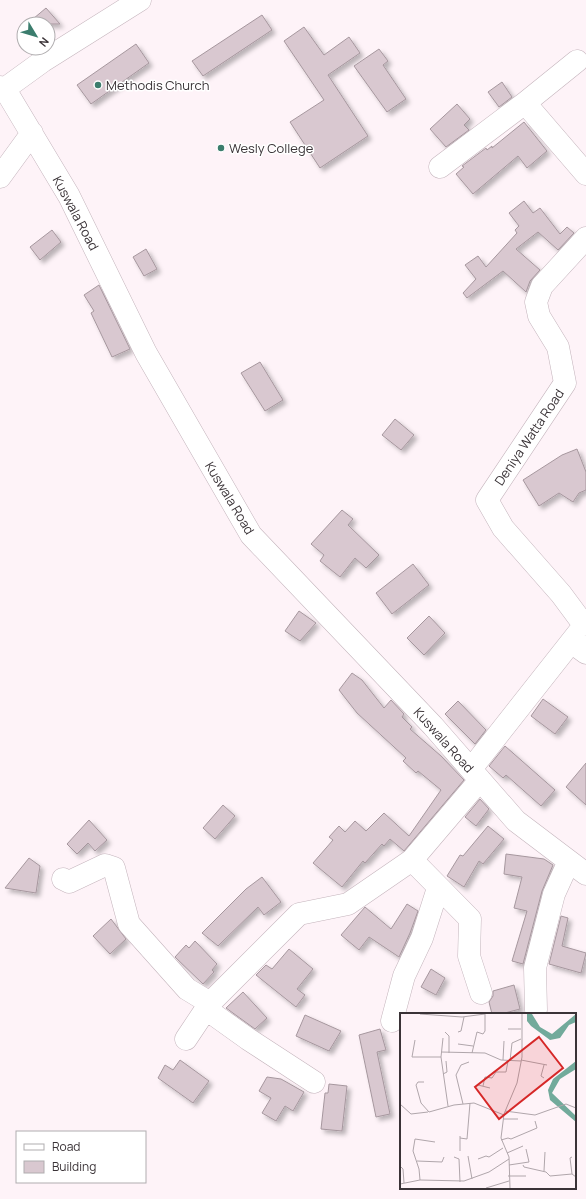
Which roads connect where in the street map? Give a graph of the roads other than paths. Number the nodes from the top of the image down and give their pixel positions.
1 (140, 0) edge
2 (577, 61) dead end
3 (1, 88) edge
4 (526, 103) junction
5 (32, 133) junction
6 (440, 168) dead end
7 (586, 174) edge
8 (0, 177) edge
9 (586, 238) edge
10 (582, 636) edge
11 (475, 775) junction
12 (412, 860) junction
13 (578, 867) edge
14 (63, 879) dead end
15 (438, 888) junction
16 (480, 993) dead end
17 (208, 1006) junction
18 (536, 1010) dead end
19 (392, 1021) dead end
20 (186, 1039) dead end
21 (314, 1082) dead end

1 - 3 street
2 - 4 street
3 - 5 street, Kuswala Road
4 - 6 street
4 - 7 street
5 - 8 street
5 - 11 street, Kuswala Road
9 - 10 street, Deniya Watta Road
10 - 11 street
11 - 12 street
11 - 13 street, Kuswala Road
12 - 15 street
12 - 17 street
13 - 18 street
14 - 17 street
15 - 16 street
15 - 19 street
17 - 20 street
17 - 21 street

